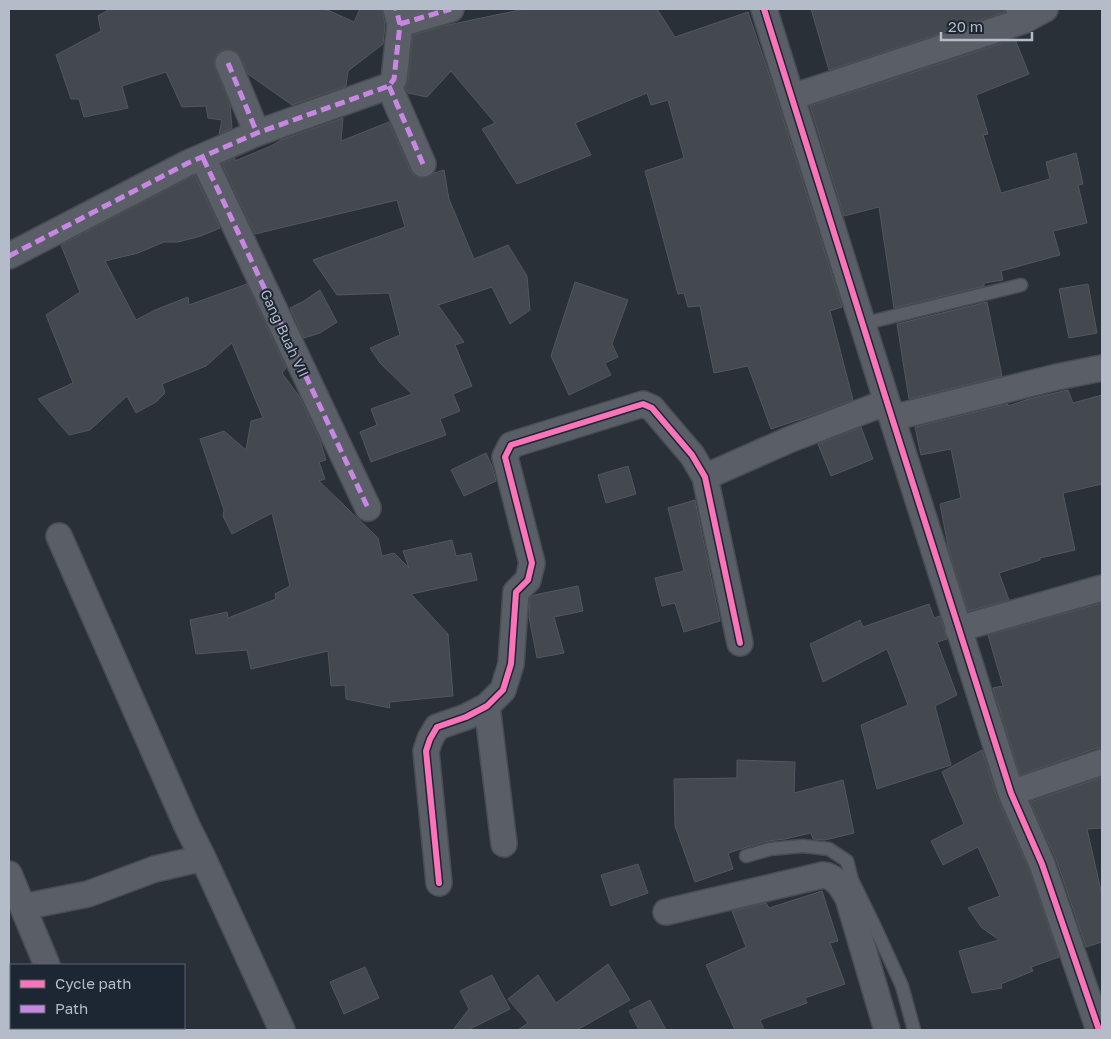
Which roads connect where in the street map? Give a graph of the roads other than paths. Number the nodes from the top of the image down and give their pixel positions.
1 (451, 9) edge
2 (764, 9) edge
3 (1045, 9) edge
4 (1021, 15) edge
5 (398, 16) edge
6 (228, 63) dead end
7 (389, 86) junction
8 (792, 97) junction
9 (257, 133) junction
10 (203, 158) junction
11 (423, 164) dead end
12 (9, 256) edge
13 (1021, 286) dead end
14 (862, 324) junction
15 (1102, 368) edge
16 (889, 410) junction
17 (705, 477) junction
18 (368, 508) dead end
19 (59, 536) dead end
20 (1102, 588) edge
21 (958, 629) junction
22 (740, 643) dead end
23 (487, 706) junction
24 (1102, 762) edge
25 (1011, 793) junction
26 (504, 844) dead end
27 (746, 856) dead end
28 (203, 858) junction
29 (9, 874) edge
30 (439, 883) dead end
31 (23, 907) junction
32 (666, 912) dead end
33 (47, 964) edge
34 (282, 1030) edge
35 (886, 1030) edge
36 (914, 1030) edge
37 (1100, 1030) edge

1 - 5 street
2 - 8 street
3 - 4 street
4 - 8 street
5 - 7 street
6 - 9 street
7 - 9 street
7 - 11 street
8 - 14 street
9 - 10 street
10 - 12 street
10 - 18 street, Gang Buah VII
13 - 14 lane
14 - 16 street
15 - 16 street
16 - 17 street
16 - 21 street
17 - 22 street
17 - 23 street
19 - 28 street
20 - 21 street
21 - 25 street
23 - 26 street
23 - 30 street
24 - 25 street
25 - 37 street
27 - 36 lane
28 - 31 street
28 - 34 street
29 - 31 street
31 - 33 street
32 - 35 street

